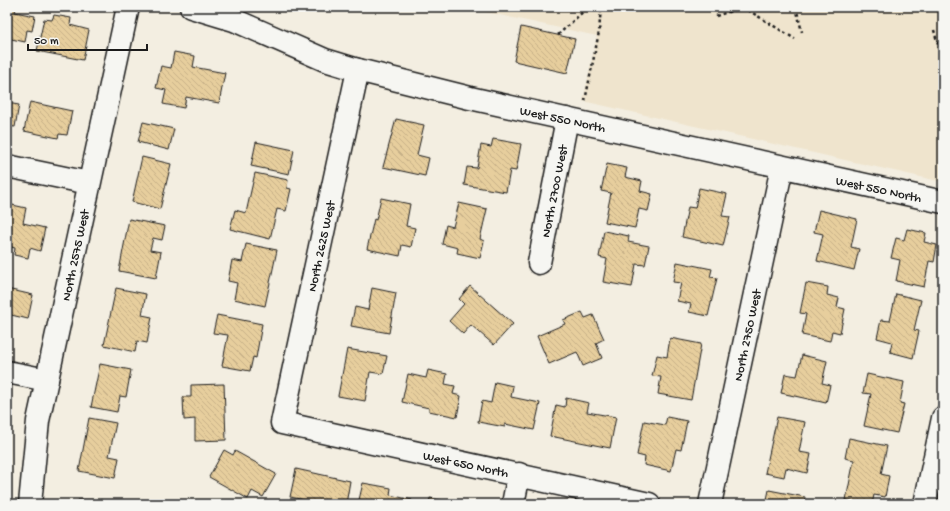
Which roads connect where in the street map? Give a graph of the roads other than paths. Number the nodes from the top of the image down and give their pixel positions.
1 (128, 7) edge
2 (191, 7) edge
3 (358, 70) junction
4 (568, 119) junction
5 (7, 166) edge
6 (782, 167) junction
7 (89, 183) junction
8 (943, 202) edge
9 (539, 263) dead end
10 (7, 372) edge
11 (47, 380) junction
12 (943, 418) edge
13 (282, 423) joint
14 (519, 474) junction
15 (937, 476) edge
16 (30, 504) edge
17 (513, 504) edge
18 (649, 504) edge
19 (710, 504) edge
20 (925, 504) edge

1 - 7 street, North 2575 West
2 - 3 street, West 550 North
3 - 4 street, West 550 North
3 - 13 street, North 2625 West
4 - 6 street, West 550 North
4 - 9 street, North 2700 West
5 - 7 street
6 - 8 street, West 550 North
6 - 19 street, North 2750 West
7 - 11 street, North 2575 West
10 - 11 street
11 - 16 street, North 2575 West
12 - 15 street
13 - 14 street, West 650 North
14 - 17 street
14 - 18 street, West 650 North
15 - 20 street

